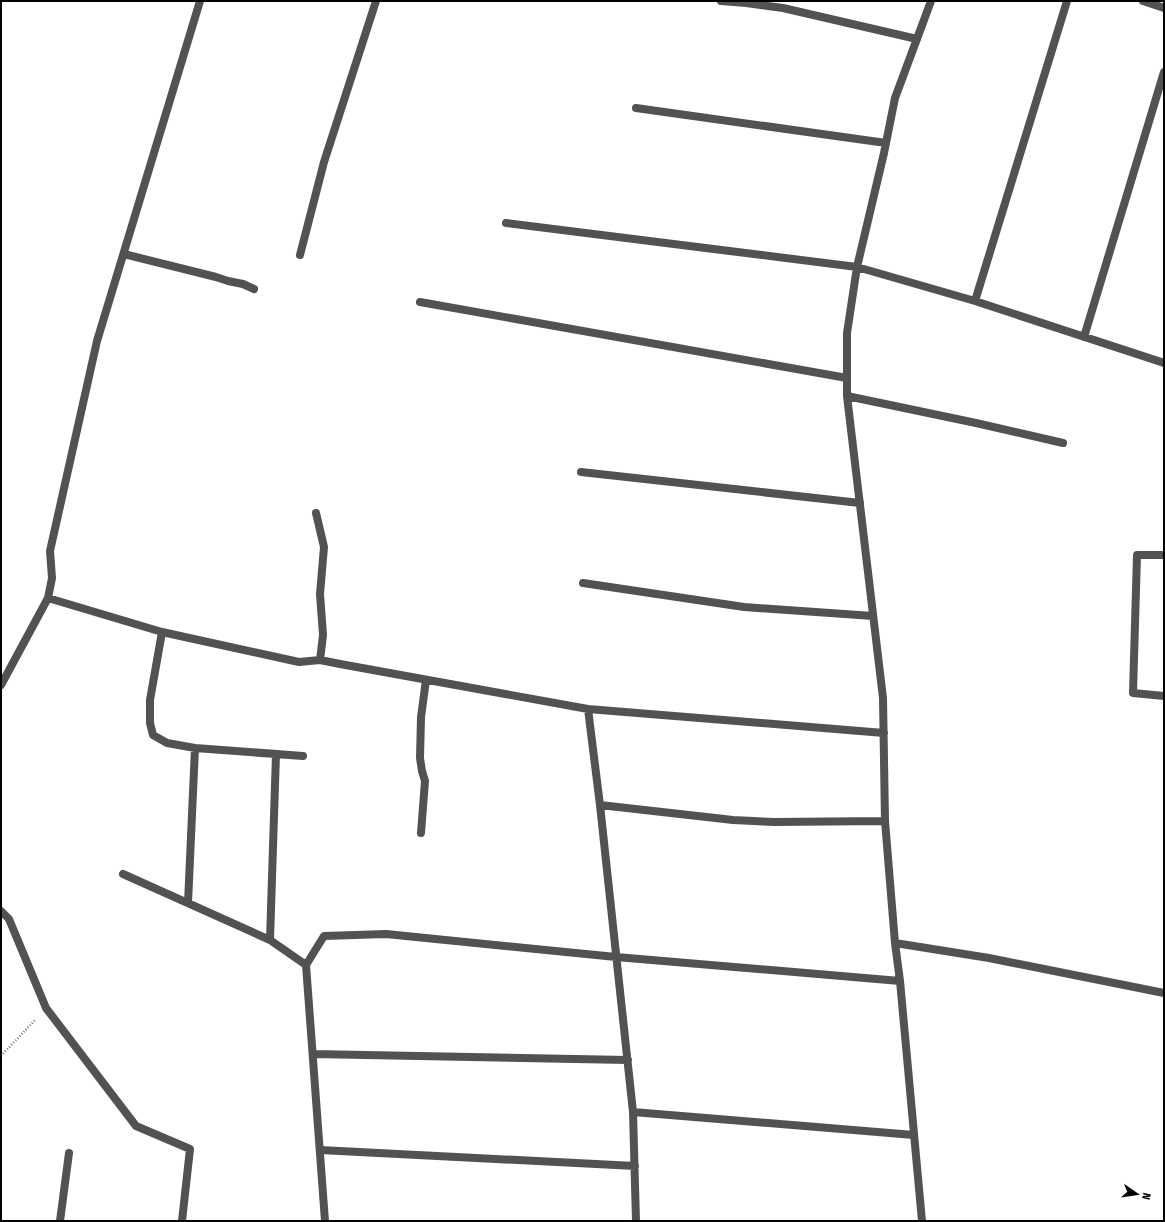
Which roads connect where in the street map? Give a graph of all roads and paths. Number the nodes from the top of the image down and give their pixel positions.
1 (200, 1) edge
2 (376, 1) edge
3 (721, 1) edge
4 (931, 1) edge
5 (1067, 1) edge
6 (1143, 1) edge
7 (746, 2) edge
8 (1164, 8) edge
9 (917, 39) junction
10 (1164, 72) edge
11 (636, 108) dead end
12 (886, 143) junction
13 (506, 223) dead end
14 (124, 254) junction
15 (300, 255) dead end
16 (857, 267) junction
17 (254, 289) dead end
18 (975, 300) junction
19 (420, 302) dead end
20 (1084, 337) junction
21 (1164, 363) edge
22 (847, 378) junction
23 (847, 396) junction
24 (1063, 443) dead end
25 (581, 472) dead end
26 (860, 503) junction
27 (316, 513) dead end
28 (1164, 555) edge
29 (583, 583) dead end
30 (48, 598) junction
31 (873, 616) junction
32 (162, 632) junction
33 (320, 660) junction
34 (426, 680) junction
35 (1, 685) edge
36 (1164, 696) edge
37 (588, 709) junction
38 (884, 733) junction
39 (195, 748) junction
40 (276, 754) junction
41 (303, 756) dead end
42 (600, 805) junction
43 (885, 821) junction
44 (421, 834) dead end
45 (123, 874) dead end
46 (188, 903) junction
47 (1, 911) edge
48 (270, 940) junction
49 (895, 943) junction
50 (616, 957) junction
51 (306, 965) junction
52 (900, 981) junction
53 (1164, 993) edge
54 (46, 1008) junction
55 (313, 1054) junction
56 (1, 1056) edge
57 (628, 1060) junction
58 (633, 1112) junction
59 (914, 1135) junction
60 (320, 1150) junction
61 (69, 1153) dead end
62 (634, 1166) junction
63 (60, 1221) edge
64 (182, 1221) edge
65 (325, 1221) edge
66 (636, 1221) edge
67 (922, 1221) edge

1 - 14 street
2 - 15 street
3 - 7 street
4 - 9 street
5 - 18 street
6 - 8 street
7 - 9 street
9 - 12 street
10 - 20 street
11 - 12 street
12 - 16 street
13 - 16 street
14 - 17 street
14 - 30 street
16 - 18 street
16 - 22 street
18 - 20 street
19 - 22 street
20 - 21 street
22 - 23 street
23 - 24 street
23 - 26 street
25 - 26 street
26 - 31 street
27 - 33 street
28 - 36 street
29 - 31 street
30 - 32 street
30 - 35 street
31 - 38 street
32 - 33 street
32 - 39 street
33 - 34 street
34 - 37 street
34 - 44 street
37 - 38 street
37 - 42 street
38 - 43 street
39 - 40 street
39 - 46 street
40 - 41 street
40 - 48 street
42 - 43 street
42 - 50 street
43 - 49 street
45 - 46 street
46 - 48 street
47 - 54 street
48 - 51 street
49 - 52 street
49 - 53 street
50 - 51 street
50 - 52 street
50 - 57 street
51 - 55 street
52 - 59 street
54 - 56 path
54 - 64 street
55 - 57 street
55 - 60 street
57 - 58 street
58 - 59 street
58 - 62 street
59 - 67 street
60 - 62 street
60 - 65 street
61 - 63 street
62 - 66 street

